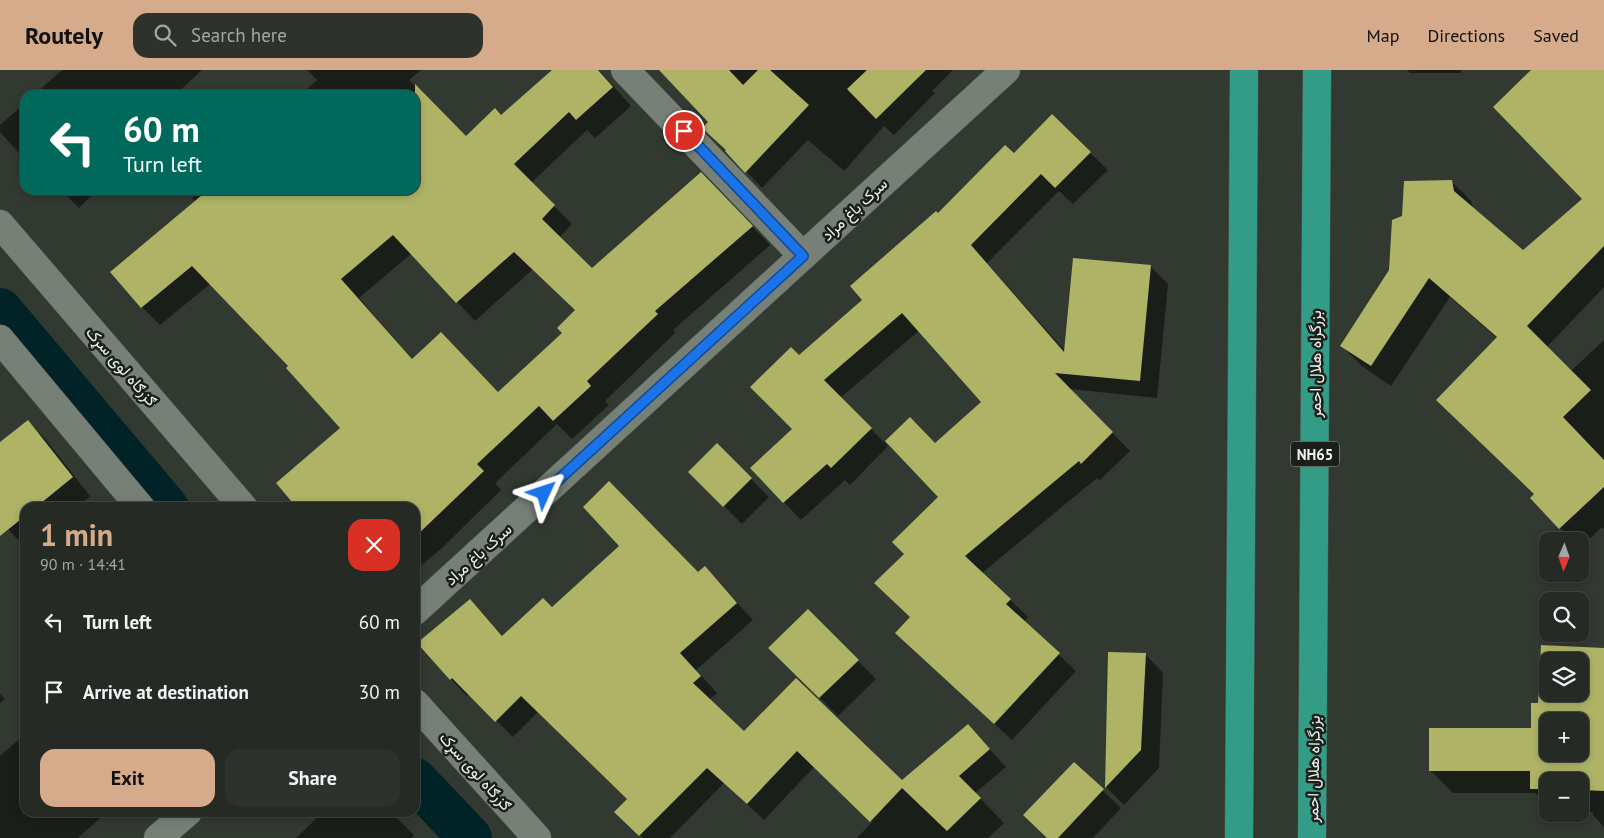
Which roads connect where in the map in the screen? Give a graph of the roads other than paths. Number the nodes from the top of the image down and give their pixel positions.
1 (625, 70) edge
2 (1006, 70) edge
3 (1244, 70) edge
4 (1317, 70) edge
5 (0, 224) edge
6 (803, 256) junction
7 (0, 339) edge
8 (136, 502) edge
9 (239, 502) edge
10 (420, 606) edge
11 (420, 709) edge
12 (182, 817) edge
13 (158, 838) edge
14 (537, 838) edge
15 (1239, 838) edge
16 (1312, 838) edge

1 - 6 street
2 - 6 street, سرک باغ مراد
3 - 15 highway
4 - 16 highway, بزرگراه هلال احمر / NH65
5 - 9 street, ګزرګاه لوی سړک
6 - 10 street, سرک باغ مراد
7 - 8 street
11 - 14 street, ګزرګاه لوی سړک
12 - 13 street

